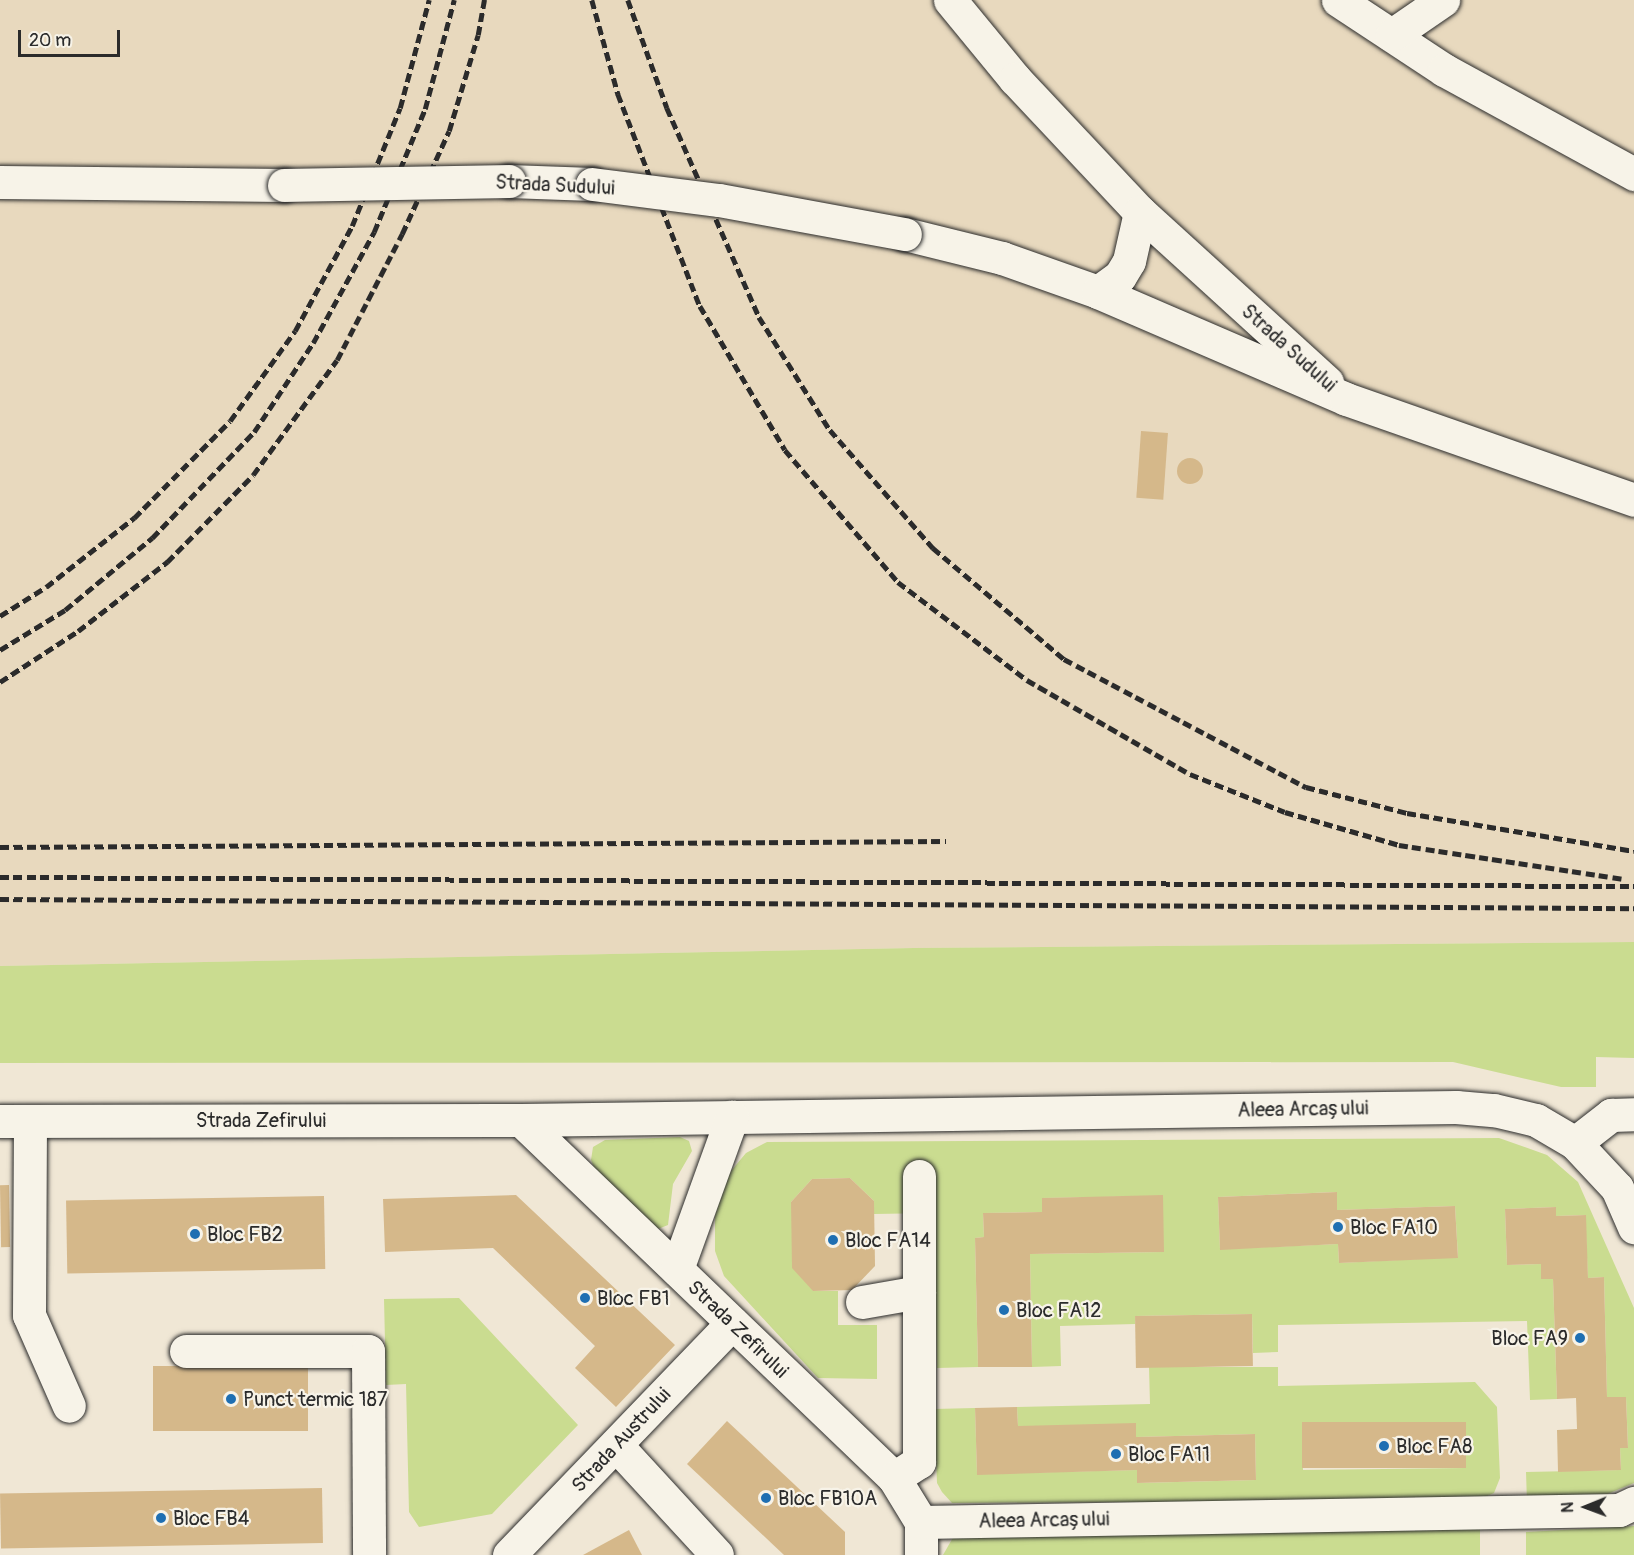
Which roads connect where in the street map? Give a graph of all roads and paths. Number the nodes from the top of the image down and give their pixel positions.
1 (950, 0) edge
2 (1338, 0) edge
3 (1443, 0) edge
4 (1392, 35) junction
5 (1634, 174) edge
6 (1, 181) edge
7 (1140, 212) junction
8 (1098, 292) junction
9 (1346, 399) junction
10 (1634, 500) edge
11 (1634, 1114) edge
12 (919, 1115) joint
13 (732, 1117) junction
14 (521, 1120) junction
15 (15, 1121) edge
16 (1575, 1143) junction
17 (919, 1176) dead end
18 (1634, 1227) edge
19 (677, 1269) junction
20 (919, 1293) junction
21 (862, 1302) dead end
22 (732, 1323) junction
23 (186, 1351) dead end
24 (69, 1406) dead end
25 (616, 1445) junction
26 (894, 1478) junction
27 (1634, 1503) edge
28 (921, 1522) junction
29 (369, 1555) edge
30 (509, 1555) edge
31 (717, 1555) edge
32 (921, 1555) edge

1 - 7 street, Strada Sudului
2 - 4 street
3 - 4 street
4 - 5 street
6 - 8 street, Strada Sudului, bridge
7 - 8 street
7 - 9 street, Strada Sudului
8 - 9 street, Strada Sudului
9 - 10 street
11 - 16 street
12 - 13 street, Strada Zefirului
12 - 16 street, Aleea Arcașului
13 - 14 street, Strada Zefirului
13 - 19 street
14 - 15 street, Strada Zefirului
14 - 19 street, Strada Zefirului
15 - 24 street
16 - 18 street, Aleea Arcașului
17 - 20 street
19 - 22 street, Strada Zefirului
20 - 21 street
20 - 26 street
22 - 25 street, Strada Austrului
22 - 26 street, Strada Zefirului
23 - 29 street
25 - 30 street, Strada Austrului
25 - 31 street
26 - 28 street, Strada Zefirului
27 - 28 street, Aleea Arcașului
28 - 32 street

